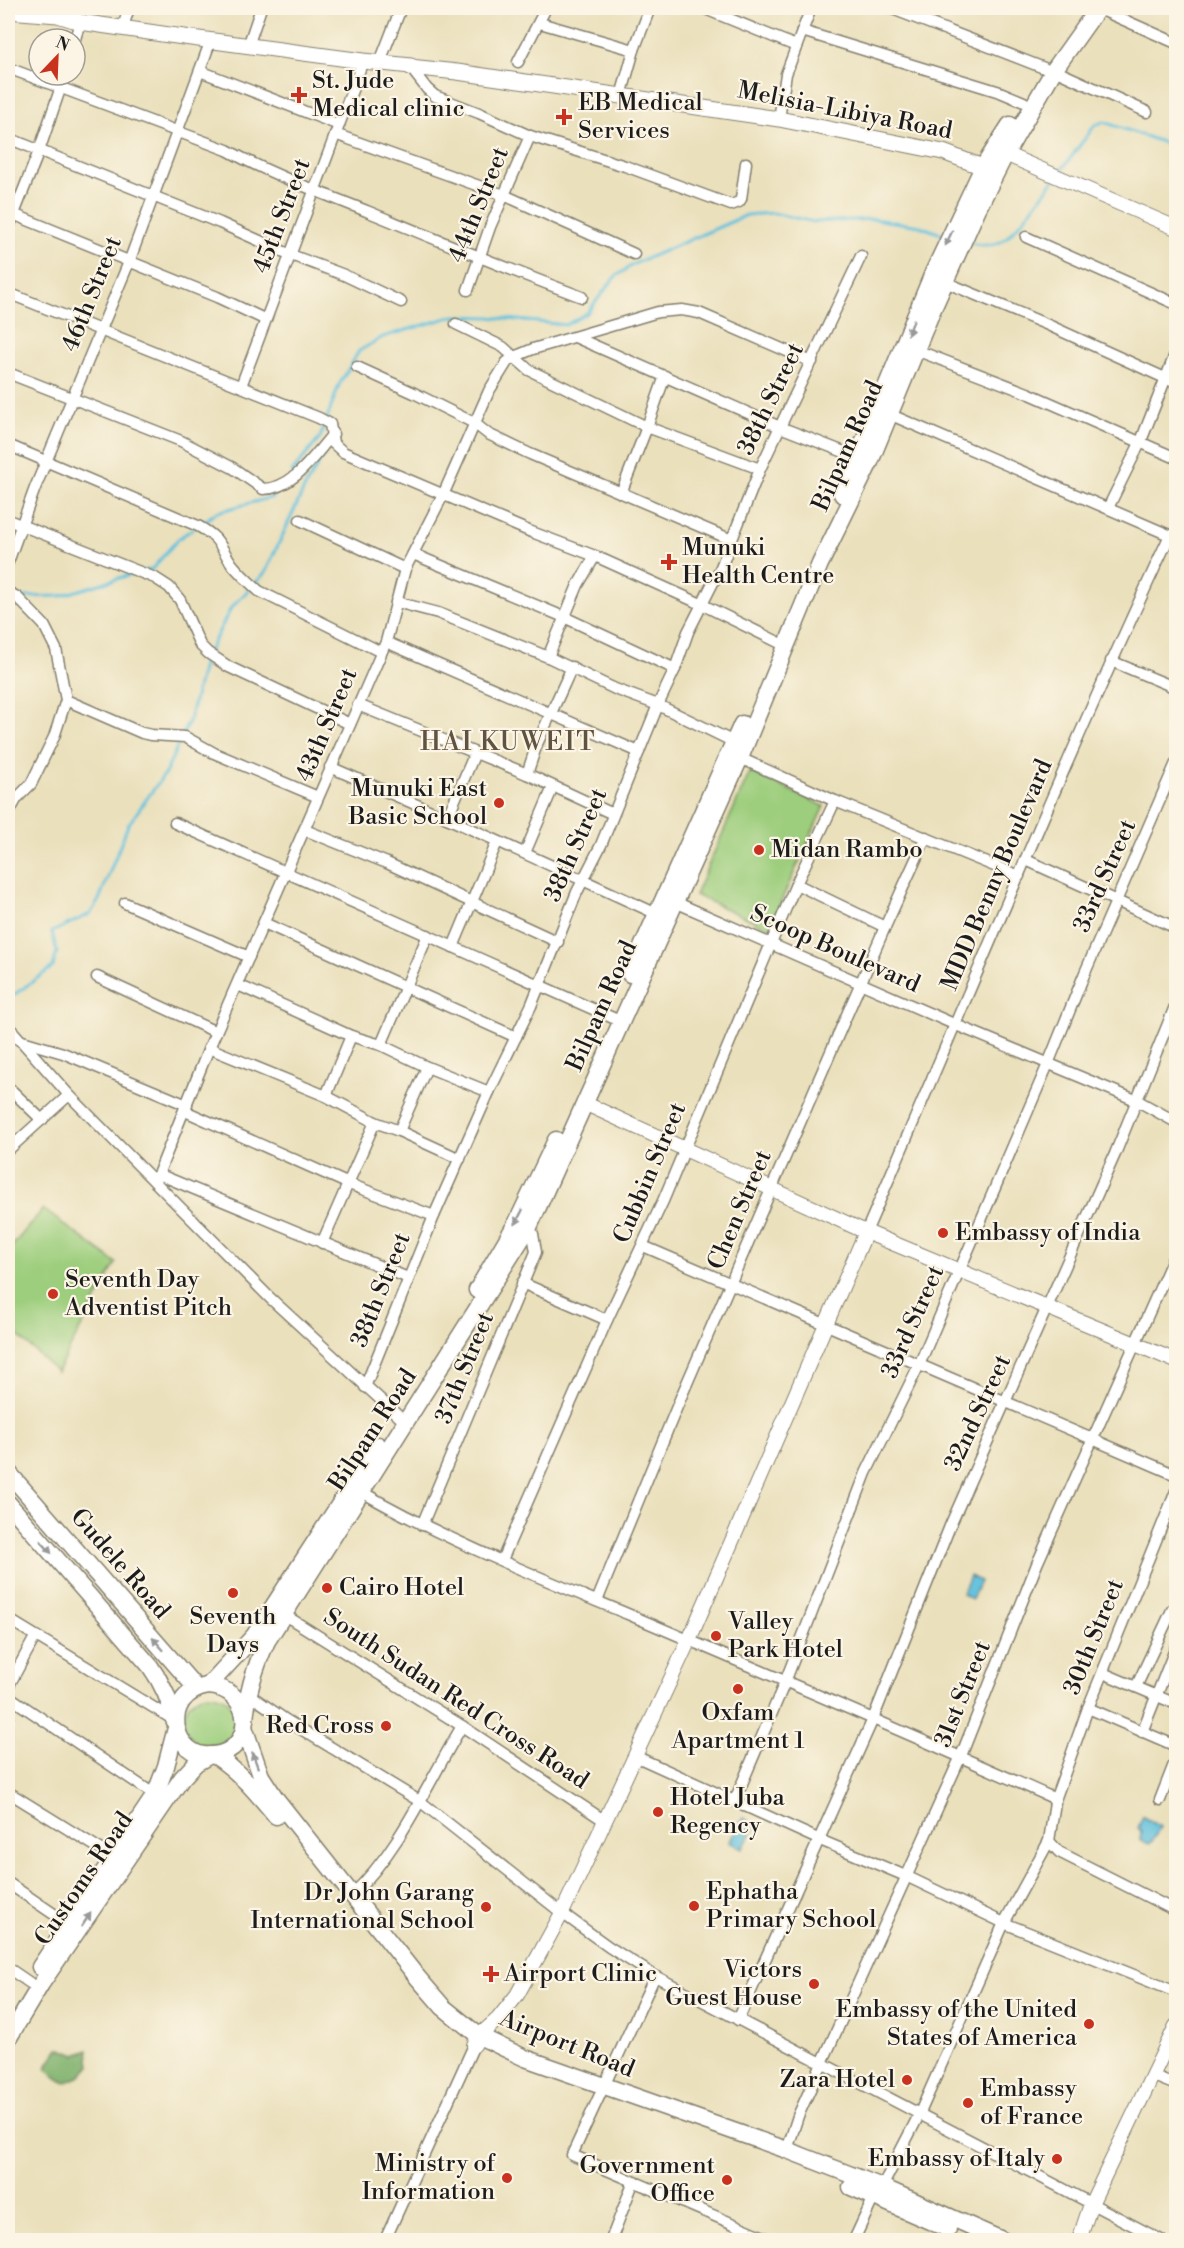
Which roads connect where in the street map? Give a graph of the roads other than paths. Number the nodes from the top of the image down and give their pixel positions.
1 (129, 8) edge
2 (261, 8) edge
3 (401, 8) edge
4 (546, 8) edge
5 (650, 8) edge
6 (703, 8) edge
7 (811, 8) edge
8 (890, 8) edge
9 (1093, 8) edge
10 (8, 11) edge
11 (55, 11) edge
12 (80, 22) junction
13 (540, 23) junction
14 (79, 27) edge
15 (123, 27) junction
16 (802, 31) junction
17 (211, 40) junction
18 (1176, 44) edge
19 (248, 46) junction
20 (796, 46) junction
21 (634, 50) junction
22 (363, 61) junction
23 (380, 62) junction
24 (518, 62) dead end
25 (8, 68) edge
26 (410, 68) junction
27 (1049, 69) junction
28 (200, 71) junction
29 (61, 88) junction
30 (621, 96) junction
31 (1024, 102) junction
32 (1147, 112) dead end
33 (778, 119) junction
34 (337, 129) junction
35 (178, 132) junction
36 (530, 136) junction
37 (8, 138) edge
38 (39, 151) junction
39 (999, 152) junction
40 (746, 163) dead end
41 (989, 170) junction
42 (314, 190) junction
43 (504, 195) junction
44 (153, 198) junction
45 (10, 213) edge
46 (1176, 228) edge
47 (8, 229) edge
48 (1026, 237) dead end
49 (634, 254) dead end
50 (291, 255) junction
51 (861, 256) dead end
52 (479, 257) junction
53 (129, 262) junction
54 (941, 278) junction
55 (468, 290) dead end
56 (8, 293) edge
57 (582, 297) dead end
58 (401, 302) dead end
59 (1176, 304) edge
60 (264, 319) junction
61 (456, 324) dead end
62 (100, 330) junction
63 (575, 337) junction
64 (916, 350) junction
65 (1176, 352) edge
66 (514, 357) junction
67 (812, 362) junction
68 (357, 367) dead end
69 (8, 373) edge
70 (665, 376) junction
71 (1165, 378) junction
72 (1176, 383) edge
73 (241, 386) junction
74 (73, 397) junction
75 (889, 414) junction
76 (474, 423) junction
77 (647, 427) junction
78 (780, 427) junction
79 (331, 429) junction
80 (1141, 441) junction
81 (8, 445) edge
82 (1176, 458) edge
83 (864, 460) junction
84 (46, 461) junction
85 (760, 469) junction
86 (621, 493) junction
87 (443, 495) junction
88 (1108, 508) junction
89 (8, 520) edge
90 (300, 520) dead end
91 (21, 525) junction
92 (1173, 536) edge
93 (732, 540) junction
94 (414, 554) junction
95 (595, 556) junction
96 (8, 562) edge
97 (405, 569) junction
98 (8, 592) edge
99 (396, 602) junction
100 (701, 604) junction
101 (564, 617) junction
102 (778, 642) junction
103 (384, 647) junction
104 (548, 657) junction
105 (1111, 661) junction
106 (572, 667) junction
107 (675, 669) junction
108 (1176, 688) edge
109 (66, 700) junction
110 (358, 705) junction
111 (657, 705) junction
112 (552, 713) junction
113 (350, 724) junction
114 (734, 742) junction
115 (639, 752) junction
116 (475, 753) junction
117 (740, 758) junction
118 (1176, 763) edge
119 (330, 767) junction
120 (526, 774) junction
121 (553, 787) junction
122 (318, 797) junction
123 (834, 801) junction
124 (8, 814) edge
125 (613, 814) junction
126 (447, 818) junction
127 (174, 823) dead end
128 (305, 830) junction
129 (926, 837) junction
130 (497, 842) junction
131 (525, 853) junction
132 (1026, 860) junction
133 (286, 872) junction
134 (1019, 876) junction
135 (584, 880) junction
136 (796, 884) junction
137 (473, 902) junction
138 (675, 902) junction
139 (1117, 902) junction
140 (125, 903) dead end
141 (657, 914) junction
142 (264, 923) junction
143 (885, 927) junction
144 (1176, 928) edge
145 (428, 935) junction
146 (558, 942) junction
147 (771, 943) junction
148 (453, 946) junction
149 (249, 957) junction
150 (97, 977) dead end
151 (860, 983) junction
152 (238, 985) junction
153 (539, 985) junction
154 (405, 987) junction
155 (1176, 1004) edge
156 (616, 1020) junction
157 (956, 1025) junction
158 (8, 1026) edge
159 (216, 1032) junction
160 (351, 1036) junction
161 (516, 1036) junction
162 (19, 1040) junction
163 (381, 1045) junction
164 (209, 1048) junction
165 (1048, 1064) junction
166 (427, 1067) junction
167 (8, 1087) edge
168 (489, 1092) junction
169 (69, 1095) junction
170 (326, 1096) junction
171 (1138, 1101) junction
172 (584, 1103) junction
173 (186, 1108) junction
174 (42, 1120) junction
175 (375, 1122) junction
176 (1176, 1122) edge
177 (399, 1131) junction
178 (683, 1148) junction
179 (8, 1150) edge
180 (460, 1159) junction
181 (157, 1178) junction
182 (349, 1184) junction
183 (771, 1190) junction
184 (434, 1216) junction
185 (529, 1227) junction
186 (866, 1232) junction
187 (322, 1243) junction
188 (643, 1246) junction
189 (1176, 1252) edge
190 (958, 1270) junction
191 (408, 1278) junction
192 (522, 1283) junction
193 (731, 1283) junction
194 (1046, 1308) junction
195 (607, 1320) junction
196 (826, 1326) junction
197 (1136, 1342) junction
198 (1176, 1360) edge
199 (919, 1365) junction
200 (365, 1387) junction
201 (1005, 1401) junction
202 (402, 1419) junction
203 (1094, 1440) junction
204 (8, 1472) edge
205 (1176, 1475) edge
206 (1176, 1491) edge
207 (362, 1492) junction
208 (8, 1503) edge
209 (422, 1525) junction
210 (502, 1560) junction
211 (597, 1601) junction
212 (1176, 1607) edge
213 (283, 1614) junction
214 (8, 1619) edge
215 (35, 1637) junction
216 (689, 1640) junction
217 (1176, 1647) edge
218 (1103, 1673) junction
219 (785, 1682) junction
220 (202, 1687) junction
221 (1136, 1687) junction
222 (8, 1688) edge
223 (247, 1693) junction
224 (1156, 1695) junction
225 (8, 1696) edge
226 (1176, 1703) edge
227 (8, 1708) edge
228 (1088, 1708) junction
229 (8, 1717) edge
230 (873, 1719) junction
231 (175, 1724) junction
232 (244, 1724) junction
233 (462, 1726) junction
234 (1142, 1732) junction
235 (1176, 1746) edge
236 (212, 1755) junction
237 (635, 1756) junction
238 (961, 1756) junction
239 (1176, 1759) edge
240 (8, 1792) edge
241 (154, 1795) junction
242 (735, 1800) junction
243 (1055, 1800) junction
244 (1160, 1800) dead end
245 (420, 1802) junction
246 (605, 1821) junction
247 (820, 1840) junction
248 (1049, 1840) junction
249 (114, 1857) junction
250 (908, 1877) junction
251 (8, 1883) edge
252 (351, 1896) junction
253 (1176, 1911) edge
254 (562, 1913) junction
255 (67, 1923) junction
256 (1004, 1923) junction
257 (8, 1968) edge
258 (655, 1976) junction
259 (30, 1983) junction
260 (1176, 1992) edge
261 (8, 2015) edge
262 (738, 2020) junction
263 (1176, 2026) edge
264 (8, 2039) edge
265 (477, 2040) junction
266 (823, 2064) junction
267 (1154, 2076) junction
268 (1176, 2085) edge
269 (602, 2091) junction
270 (919, 2115) junction
271 (787, 2150) junction
272 (633, 2183) junction
273 (878, 2192) junction
274 (1091, 2204) junction
275 (385, 2241) edge
276 (611, 2241) edge
277 (771, 2241) edge
278 (854, 2241) edge
279 (974, 2241) edge
280 (1002, 2241) edge
281 (1079, 2241) edge
282 (1161, 2241) edge

1 - 15 street
2 - 19 street
3 - 23 street
4 - 13 street
5 - 21 street
6 - 20 street
7 - 16 street
8 - 27 street
9 - 18 street
9 - 27 main road
10 - 11 main road, Melisia-Libiya Road
11 - 12 main road, Melisia-Libiya Road
12 - 14 street
12 - 15 main road, Melisia-Libiya Road
13 - 21 street
13 - 24 street
15 - 17 main road, Melisia-Libiya Road
16 - 20 street
16 - 31 street
17 - 19 main road, Melisia-Libiya Road
17 - 28 street, 46th Street
19 - 22 main road, Melisia-Libiya Road
20 - 33 street
21 - 30 street
22 - 23 main road, Melisia-Libiya Road
22 - 34 street, 45th Street
23 - 26 main road, Melisia-Libiya Road
25 - 29 street
26 - 30 main road, Melisia-Libiya Road
26 - 36 street
27 - 31 main road
27 - 32 street
27 - 39 main road
28 - 34 street
28 - 35 street, 46th Street
29 - 35 street
29 - 38 street
30 - 33 main road, Melisia-Libiya Road
31 - 39 main road
33 - 41 main road, Melisia-Libiya Road
34 - 42 street, 45th Street
34 - 43 street
35 - 42 street
35 - 44 street, 46th Street
36 - 40 street
36 - 43 street, 44th Street
37 - 38 street
38 - 44 street
38 - 45 street
39 - 41 main road
39 - 46 street
41 - 54 main road
42 - 50 street, 45th Street
42 - 52 street
43 - 49 street
43 - 52 street, 44th Street
44 - 50 street
44 - 53 street, 46th Street
45 - 47 street
45 - 53 street
48 - 59 street
50 - 58 street
50 - 60 street, 45th Street
51 - 67 street, 38th Street
52 - 55 street, 44th Street
52 - 57 street
53 - 60 street
53 - 62 street, 46th Street
54 - 64 main road, Bilpam Road
54 - 71 street
54 -> 83 main road, Bilpam Road
56 - 62 street
60 - 73 street, 45th Street
61 - 66 street
62 - 73 street
62 - 74 street, 46th Street
63 - 66 street
63 - 67 street
63 - 70 street
64 - 75 main road, Bilpam Road
64 - 80 street
65 - 71 street
66 - 76 street, 43th Street
66 - 77 street
67 - 78 street, 38th Street
68 - 76 street
69 - 74 street
70 - 77 street
70 - 78 street
71 - 72 street
71 - 80 street
73 - 79 street
74 - 79 street
74 - 84 street, 46th Street
75 - 83 main road, Bilpam Road
75 - 88 street
76 - 86 street
76 - 87 street, 43th Street
77 - 85 street
77 - 86 street
78 - 83 street
78 - 85 street, 38th Street
79 - 87 street
80 - 82 street
80 - 88 street
81 - 84 street
83 - 102 main road, Bilpam Road
83 - 117 main road, Bilpam Road
84 - 91 street, 46th Street
84 - 103 street
85 - 93 street, 38th Street
86 - 93 street
87 - 94 street, 43th Street
87 - 95 street
88 - 92 street
89 - 91 street
90 - 97 street
91 - 96 street, 46th Street
91 - 113 street
92 - 105 street, MDD Benny Boulevard
93 - 100 street, 38th Street
94 - 97 street, 43th Street
94 - 101 street
95 - 100 street
95 - 101 street
97 - 99 street, 43th Street
98 - 109 street
99 - 103 street, 43th Street
99 - 104 street
100 - 102 street
100 - 107 street, 38th Street
101 - 104 street
101 - 107 street
102 - 114 main road, Bilpam Road
103 - 110 street, 43th Street
103 - 112 street
104 - 106 street
105 - 108 street
105 - 132 street, MDD Benny Boulevard
106 - 111 street
106 - 112 street
107 - 111 street, 38th Street
109 - 122 street
109 - 124 street
110 - 113 street, 43th Street
110 - 116 street
111 - 114 street
111 - 115 street, 38th Street
112 - 115 street
112 - 120 street
113 - 119 street, 43th Street
114 - 141 main road, Bilpam Road
115 - 125 street, 38th Street
116 - 120 street
116 - 126 street
117 - 123 street
117 - 138 main road, Bilpam Road
118 - 139 street, 33rd Street
119 - 122 street, 43th Street
119 - 126 street
120 - 121 street
121 - 125 street
121 - 131 street
122 - 128 street, 43th Street
123 - 129 street
123 - 136 street, Cubbin Street
125 - 135 street, 38th Street
126 - 130 street
127 - 133 street
128 - 133 street, 43th Street
128 - 137 street
129 - 134 street
129 - 143 street, Chen Street
130 - 131 street
130 - 137 street
131 - 135 street
132 - 134 street, MDD Benny Boulevard
132 - 139 street
133 - 142 street, 43th Street
133 - 145 street
134 - 157 street, MDD Benny Boulevard
135 - 141 street
135 - 146 street, 38th Street
136 - 143 street
136 - 147 street, Cubbin Street
137 - 146 street
137 - 148 street
138 - 147 street, Scoop Boulevard
138 - 156 main road, Bilpam Road
139 - 144 street
139 - 165 street, 33rd Street
140 - 149 street
141 - 156 main road, Bilpam Road
142 - 149 street, 43th Street
142 - 154 street
143 - 151 street, Chen Street
145 - 148 street
145 - 154 street
146 - 153 street, 38th Street
147 - 151 street, Scoop Boulevard
147 - 178 street, Cubbin Street
148 - 153 street
149 - 152 street, 43th Street
150 - 159 street
151 - 157 street, Scoop Boulevard
151 - 183 street, Chen Street
152 - 159 street, 43th Street
152 - 160 street
153 - 156 street
153 - 161 street, 38th Street
154 - 161 street
154 - 163 street
155 - 171 street, 32nd Street
156 - 172 main road, Bilpam Road
156 -> 202 main road, Bilpam Road
157 - 165 street, Scoop Boulevard
157 - 186 street, MDD Benny Boulevard
158 - 162 street
159 - 164 street, 43th Street
160 - 163 street
160 - 170 street
161 - 168 street, 38th Street
162 - 169 street
162 - 173 street
163 - 166 street
164 - 170 street
164 - 173 street, 43th Street
165 - 171 street, Scoop Boulevard
165 - 190 street, 33rd Street
166 - 168 street
166 - 177 street
167 - 174 street
168 - 180 street, 38th Street
169 - 174 street
169 - 181 street
170 - 175 street
171 - 176 street, Scoop Boulevard
171 - 194 street, 32nd Street
172 - 178 street
172 - 185 main road, Bilpam Road
173 - 181 street, 43th Street
173 - 182 street
174 - 179 street
175 - 177 street
175 - 182 street
177 - 180 street
178 - 183 street
178 - 188 street, Cubbin Street
180 - 184 street, 38th Street
181 - 187 street
181 - 200 street
182 - 184 street
182 - 187 street
183 - 186 street
183 - 193 street, Chen Street
184 - 191 street, 38th Street
185 - 192 street, 37th Street
185 - 202 main road, Bilpam Road
186 - 190 street
186 - 196 street
187 - 191 street
188 - 193 street
188 - 195 street, Cubbin Street
189 - 197 street, 31st Street
190 - 194 street
190 - 199 street, 33rd Street
191 - 200 street, 38th Street
192 - 195 street
192 - 209 street, 37th Street
193 - 196 street
193 - 211 street, Chen Street
194 - 197 street
194 - 201 street, 32nd Street
195 - 210 street, Cubbin Street
196 - 199 street
196 - 216 street
197 - 198 street
197 - 203 street, 31st Street
199 - 201 street
199 - 219 street, 33rd Street
200 - 202 street
201 - 203 street
201 - 230 street, 32nd Street
202 - 207 main road, Bilpam Road
202 - 220 main road, Bilpam Road
203 - 205 street
203 - 238 street, 31st Street
220 -> 204 main road, Gudele Road
206 - 218 street, 30th Street
207 - 209 street
207 - 213 main road, Bilpam Road
208 -> 231 main road, Gudele Road
209 - 210 street
210 - 211 street
211 - 216 street
212 - 221 street
213 - 223 main road, Bilpam Road
213 - 233 street, South Sudan Red Cross Road
214 - 215 street
215 - 222 street
215 - 231 street
216 - 219 street
216 - 237 street
217 - 224 street
218 - 221 street
218 - 228 street, 30th Street
219 - 230 street
219 - 242 street, 33rd Street
220 - 231 main road
220 - 232 main road
221 - 224 street
223 - 232 main road, Bilpam Road
223 - 245 street
224 - 226 street
224 - 234 street
225 - 241 street
227 - 229 street
228 - 234 street
228 - 243 street, 30th Street
230 - 238 street
230 - 247 street, 32nd Street
231 - 236 main road
231 - 241 main road, Customs Road
232 - 236 main road
252 -> 232 main road, Airport Road
233 - 245 street
233 - 246 street, South Sudan Red Cross Road
234 - 235 street
264 -> 236 main road, Customs Road
236 - 265 main road, Airport Road
237 - 242 street
237 - 246 street
238 - 243 street
238 - 250 street, 31st Street
239 - 244 street
240 - 249 street
241 - 249 main road, Customs Road
242 - 247 street
243 - 248 street, 30th Street
245 - 252 street
245 - 254 street
246 - 254 street
247 - 250 street
247 - 262 street, 32nd Street
248 - 253 street
248 - 256 street, 30th Street
249 - 255 main road, Customs Road
250 - 256 street
250 - 266 street, 31st Street
251 - 255 street
252 - 265 main road, Airport Road
254 - 258 street
254 - 265 street
255 - 259 main road, Customs Road
256 - 260 street
256 - 270 street, 30th Street
257 - 259 street
258 - 262 street
258 - 269 street
259 - 261 main road, Customs Road
262 - 266 street
263 - 267 street
265 - 269 main road, Airport Road
265 - 275 street
266 - 270 street
266 - 271 street, 31st Street
267 - 268 street
267 - 274 street
269 - 271 main road, Airport Road
269 - 272 street
269 - 273 main road, Airport Road
270 - 273 street, 30th Street
270 - 274 street
271 - 273 main road, Airport Road
272 - 276 street
272 - 277 street
273 - 278 street, 30th Street
273 - 279 main road, Airport Road
273 - 280 main road, Airport Road
274 - 281 street
274 - 282 street

